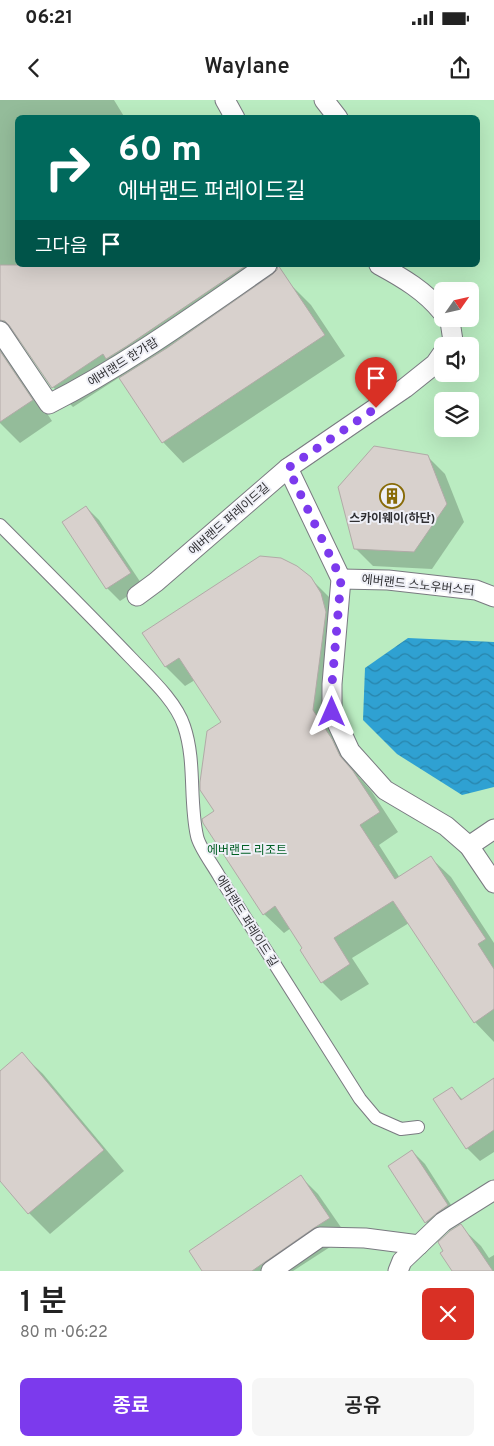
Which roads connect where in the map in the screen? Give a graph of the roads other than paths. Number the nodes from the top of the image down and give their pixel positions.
1 (225, 100) edge
2 (324, 100) edge
3 (233, 115) edge
4 (336, 115) edge
5 (264, 267) edge
6 (383, 267) edge
7 (434, 302) edge
8 (0, 330) edge
9 (434, 365) edge
10 (288, 468) junction
11 (0, 525) edge
12 (341, 579) junction
13 (137, 596) dead end
14 (494, 597) edge
15 (494, 829) edge
16 (469, 846) junction
17 (494, 883) edge
18 (418, 1127) dead end
19 (494, 1190) edge
20 (419, 1245) junction
21 (271, 1271) edge
22 (398, 1271) edge

1 - 3 street
2 - 4 street
5 - 8 street, 에버랜드 한가람
6 - 7 street
9 - 10 street, 에버랜드 퍼레이드길
10 - 12 street
10 - 13 street, 에버랜드 퍼레이드길
11 - 18 lane, 에버랜드 퍼레이드 길
12 - 14 street, 에버랜드 스노우버스터
12 - 16 street
15 - 16 street
16 - 17 street
19 - 20 street
20 - 21 street
20 - 22 street

